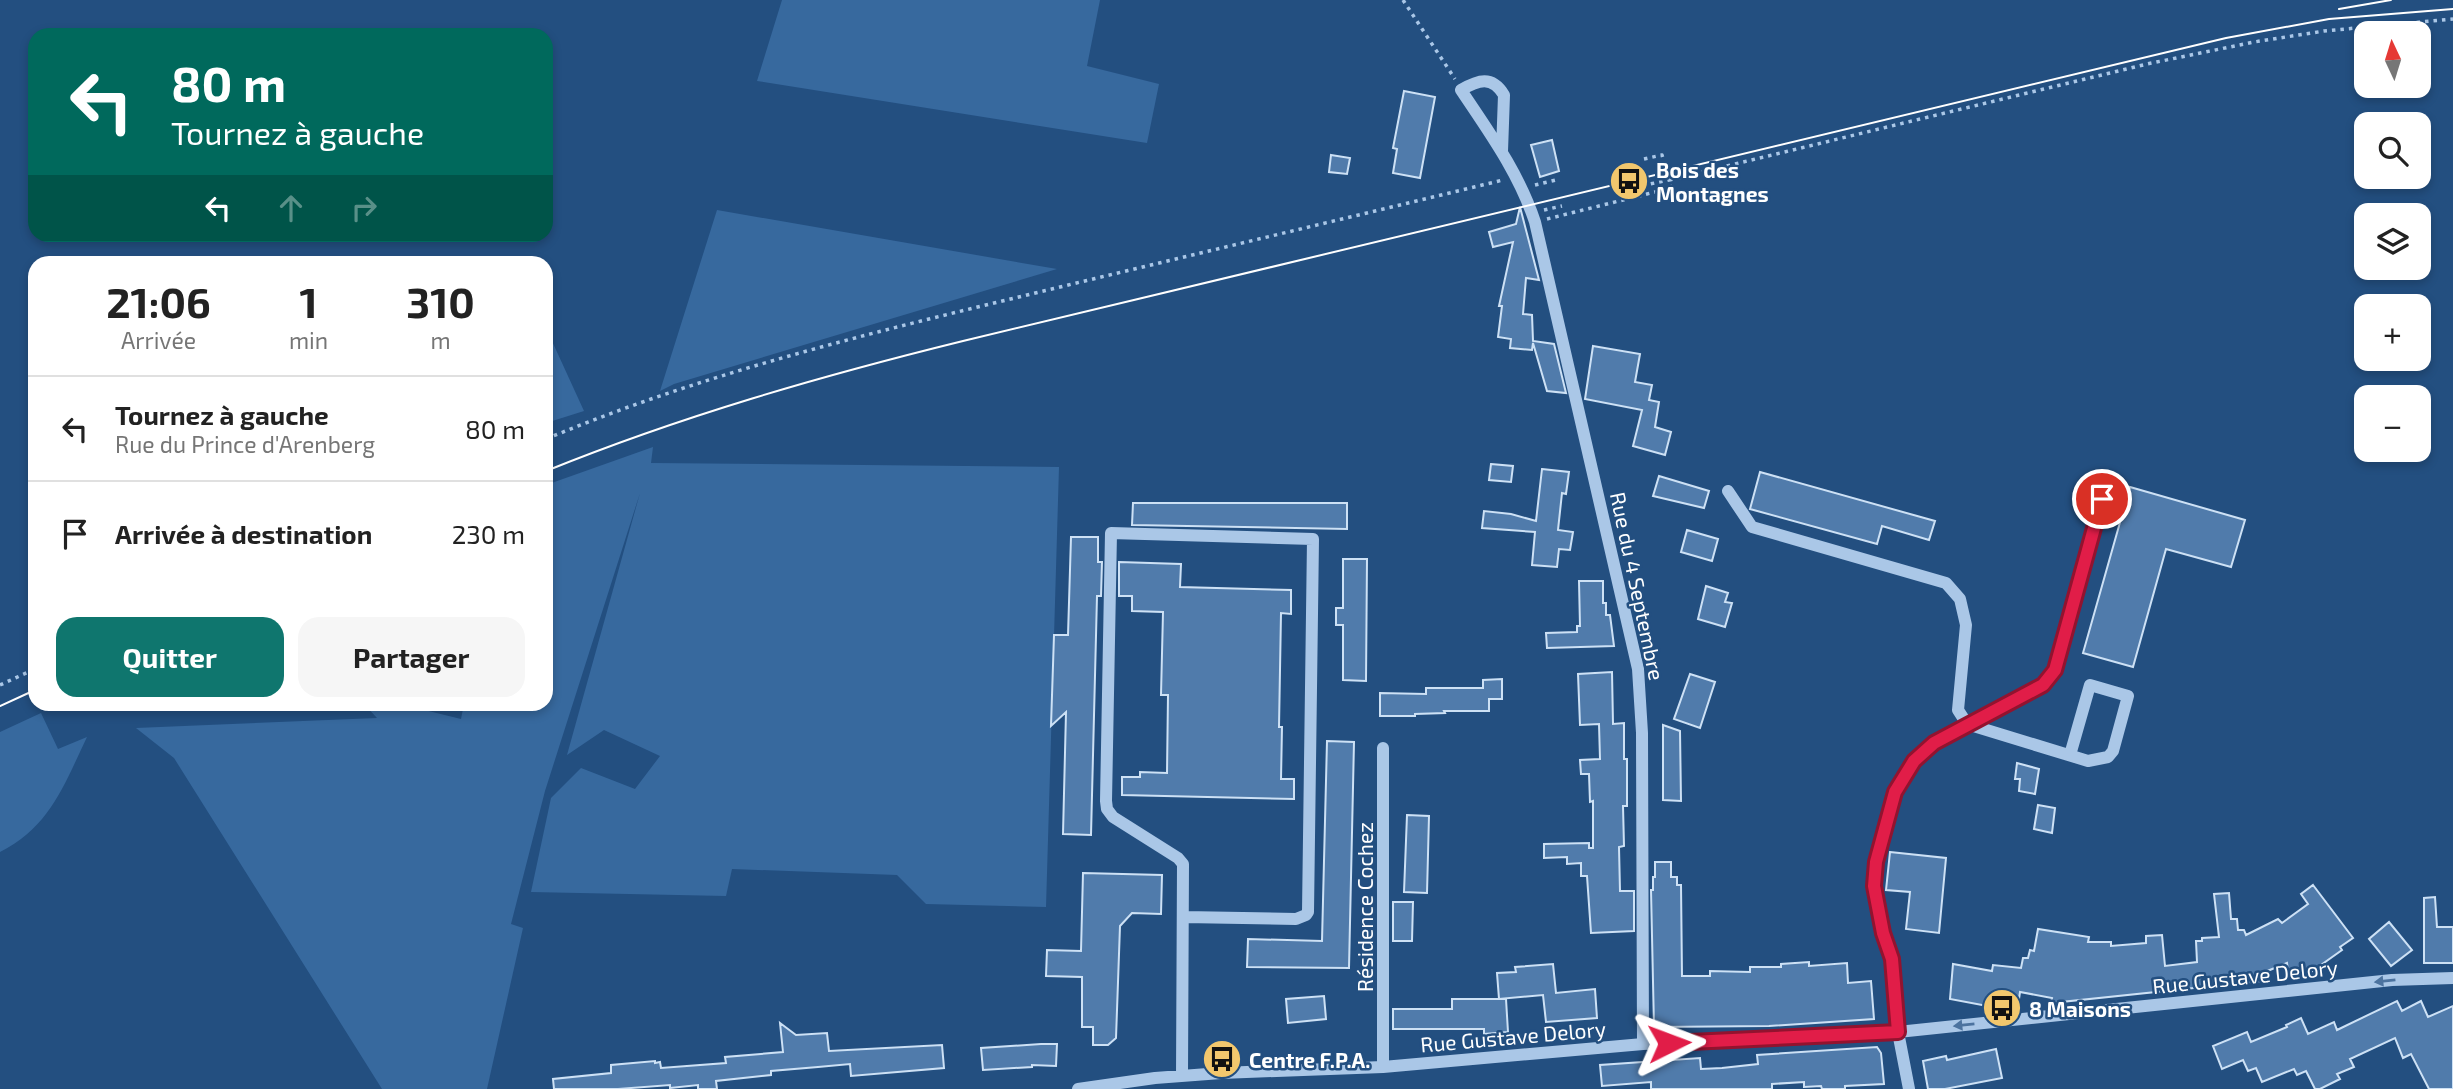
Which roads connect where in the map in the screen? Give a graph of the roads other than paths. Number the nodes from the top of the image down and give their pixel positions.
1 (1502, 151) junction
2 (1728, 491) dead end
3 (2102, 499) dead end
4 (1967, 724) junction
5 (1384, 748) dead end
6 (2070, 755) junction
7 (1184, 917) junction
8 (2453, 978) edge
9 (1898, 1032) junction
10 (1643, 1044) junction
11 (1382, 1067) junction
12 (1182, 1076) junction
13 (1078, 1089) edge
14 (1909, 1089) edge

1 - 1 street, Rue du 4 Septembre
1 - 10 street, Rue du 4 Septembre
2 - 4 street
3 - 4 street
4 - 6 street
4 - 9 street
5 - 11 street, Résidence Cochez
6 - 6 street
7 - 7 street
7 - 12 street
8 -> 9 street, Rue Gustave Delory
9 - 10 street, Rue Gustave Delory
9 - 14 street
10 - 11 street, Rue Gustave Delory
11 - 12 street, Rue Gustave Delory
12 - 13 street, Rue Gustave Delory

